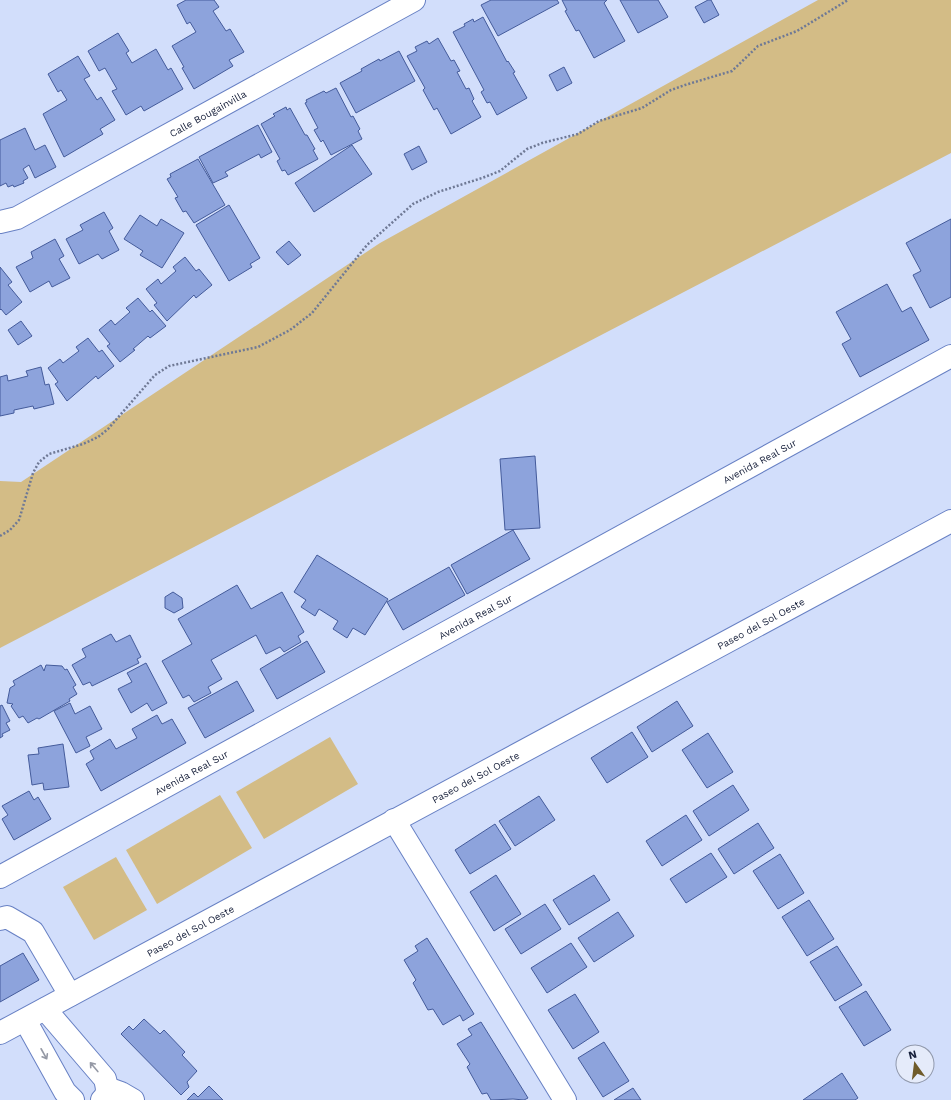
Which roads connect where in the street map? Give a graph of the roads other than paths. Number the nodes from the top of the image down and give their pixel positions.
1 (414, 0) edge
2 (0, 222) edge
3 (951, 356) edge
4 (951, 521) edge
5 (394, 820) junction
6 (0, 877) edge
7 (0, 920) edge
8 (70, 994) junction
9 (45, 1008) junction
10 (25, 1020) junction
11 (0, 1033) edge
12 (105, 1094) edge
13 (73, 1100) edge
14 (133, 1100) edge
15 (564, 1100) edge

1 - 2 street, Calle Bougainvilla
3 - 6 street, Avenida Real Sur
4 - 5 street, Paseo del Sol Oeste
5 - 8 street, Paseo del Sol Oeste
5 - 15 street
7 - 8 street
8 - 9 street, Paseo del Sol Oeste
9 - 10 street, Paseo del Sol Oeste
12 -> 9 street
10 - 11 street, Paseo del Sol Oeste
10 -> 13 street
12 - 14 street

